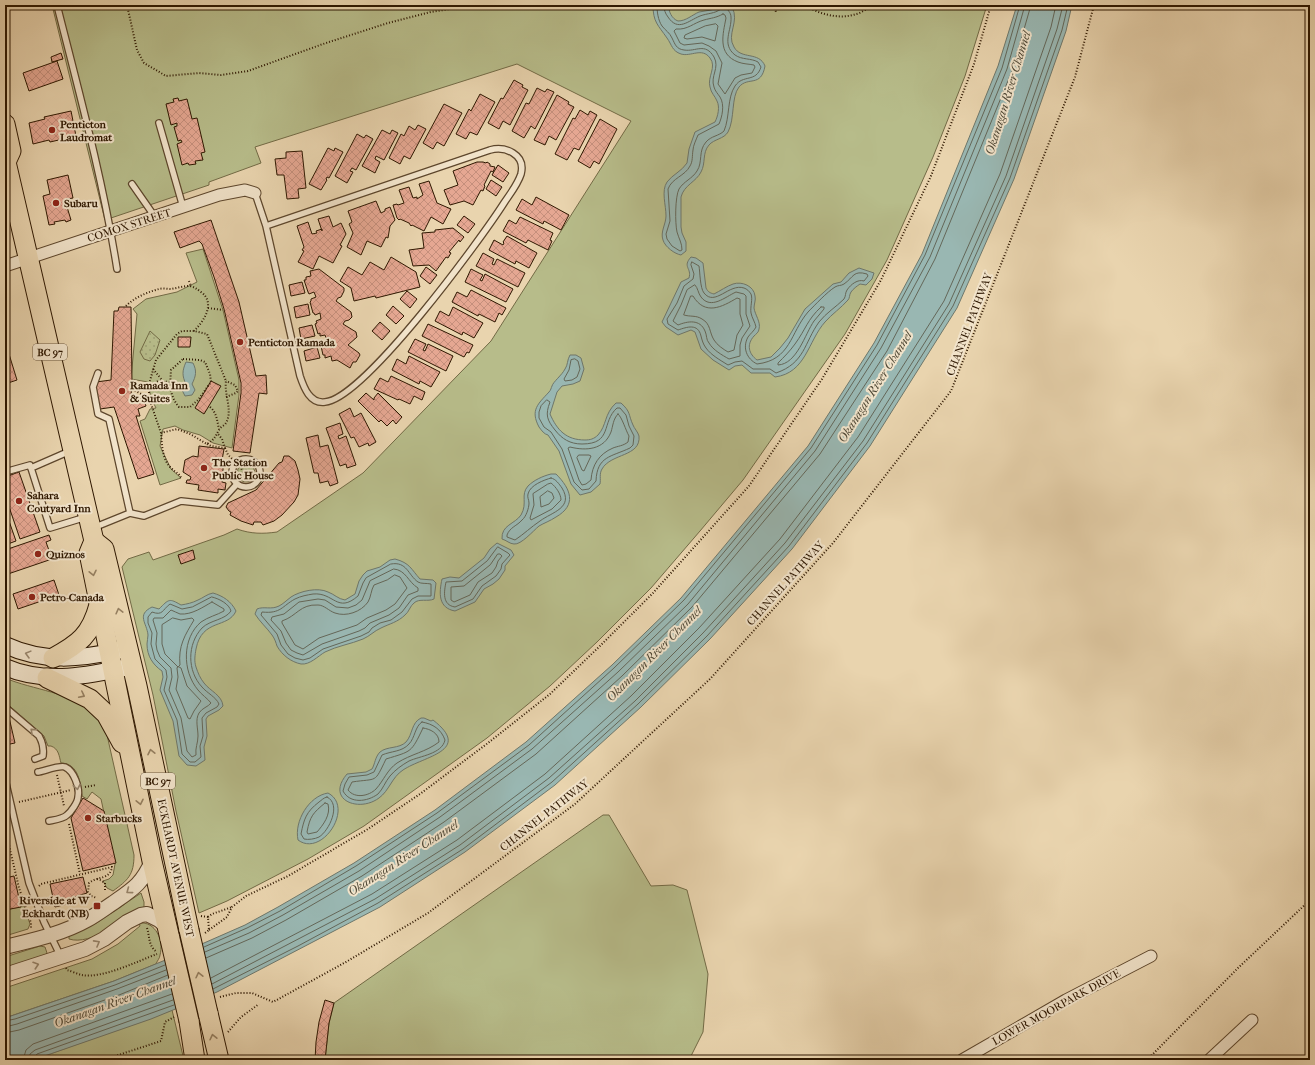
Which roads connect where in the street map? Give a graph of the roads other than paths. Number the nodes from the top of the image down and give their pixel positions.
1 (57, 5) edge
2 (159, 123) dead end
3 (5, 124) edge
4 (5, 162) edge
5 (132, 184) dead end
6 (255, 193) joint
7 (183, 208) junction
8 (155, 217) junction
9 (266, 226) junction
10 (112, 232) junction
11 (29, 258) junction
12 (5, 266) edge
13 (117, 269) dead end
14 (98, 373) dead end
15 (73, 450) junction
16 (30, 468) junction
17 (5, 472) edge
18 (237, 484) junction
19 (130, 513) junction
20 (91, 529) junction
21 (99, 605) junction
22 (5, 645) edge
23 (130, 657) junction
24 (53, 658) junction
25 (111, 661) junction
26 (5, 667) edge
27 (47, 678) junction
28 (5, 707) edge
29 (35, 759) dead end
30 (132, 764) junction
31 (38, 772) dead end
32 (5, 779) edge
33 (49, 821) dead end
34 (152, 861) junction
35 (50, 935) junction
36 (166, 940) junction
37 (5, 947) edge
38 (1151, 956) dead end
39 (63, 962) junction
40 (5, 975) edge
41 (1252, 1020) dead end
42 (190, 1029) junction
43 (213, 1056) edge
44 (195, 1060) edge
45 (962, 1060) edge
46 (1209, 1060) edge

1 - 10 lane
2 - 7 lane
3 - 4 highway, ECKHARDT AVENUE WEST / BC 97
4 - 11 highway, ECKHARDT AVENUE WEST / BC 97
5 - 8 lane
6 - 7 street, COMOX STREET
6 - 9 lane
7 - 8 street, COMOX STREET
8 - 10 street, COMOX STREET
9 - 9 lane
10 - 11 street, COMOX STREET
10 - 13 lane
11 - 12 street, COMOX STREET
11 - 15 highway, ECKHARDT AVENUE WEST / BC 97
14 - 19 lane
15 - 16 lane
15 - 20 highway, ECKHARDT AVENUE WEST / BC 97
16 - 17 lane
16 - 20 lane
18 - 18 lane
18 - 19 lane
19 - 20 lane
20 -> 21 highway, ECKHARDT AVENUE WEST / BC 97
23 -> 20 highway, ECKHARDT AVENUE WEST / BC 97
21 - 24 highway
21 - 25 highway, ECKHARDT AVENUE WEST / BC 97
24 -> 22 main road
23 - 25 main road
43 -> 23 highway, ECKHARDT AVENUE WEST / BC 97, bridge
24 - 25 main road
25 - 27 main road
25 - 30 highway, ECKHARDT AVENUE WEST / BC 97
26 - 27 main road
27 -> 30 highway
29 -> 28 lane
30 -> 34 highway, ECKHARDT AVENUE WEST / BC 97
31 -> 33 lane
32 - 35 lane
34 -> 35 street
34 - 36 highway, ECKHARDT AVENUE WEST / BC 97
35 - 37 street
35 - 39 lane
39 -> 36 street
36 - 42 highway, ECKHARDT AVENUE WEST / BC 97, bridge
38 - 45 street, LOWER MOORPARK DRIVE
40 -> 39 street
41 - 46 street
42 - 43 highway
42 - 44 highway, ECKHARDT AVENUE WEST / BC 97

